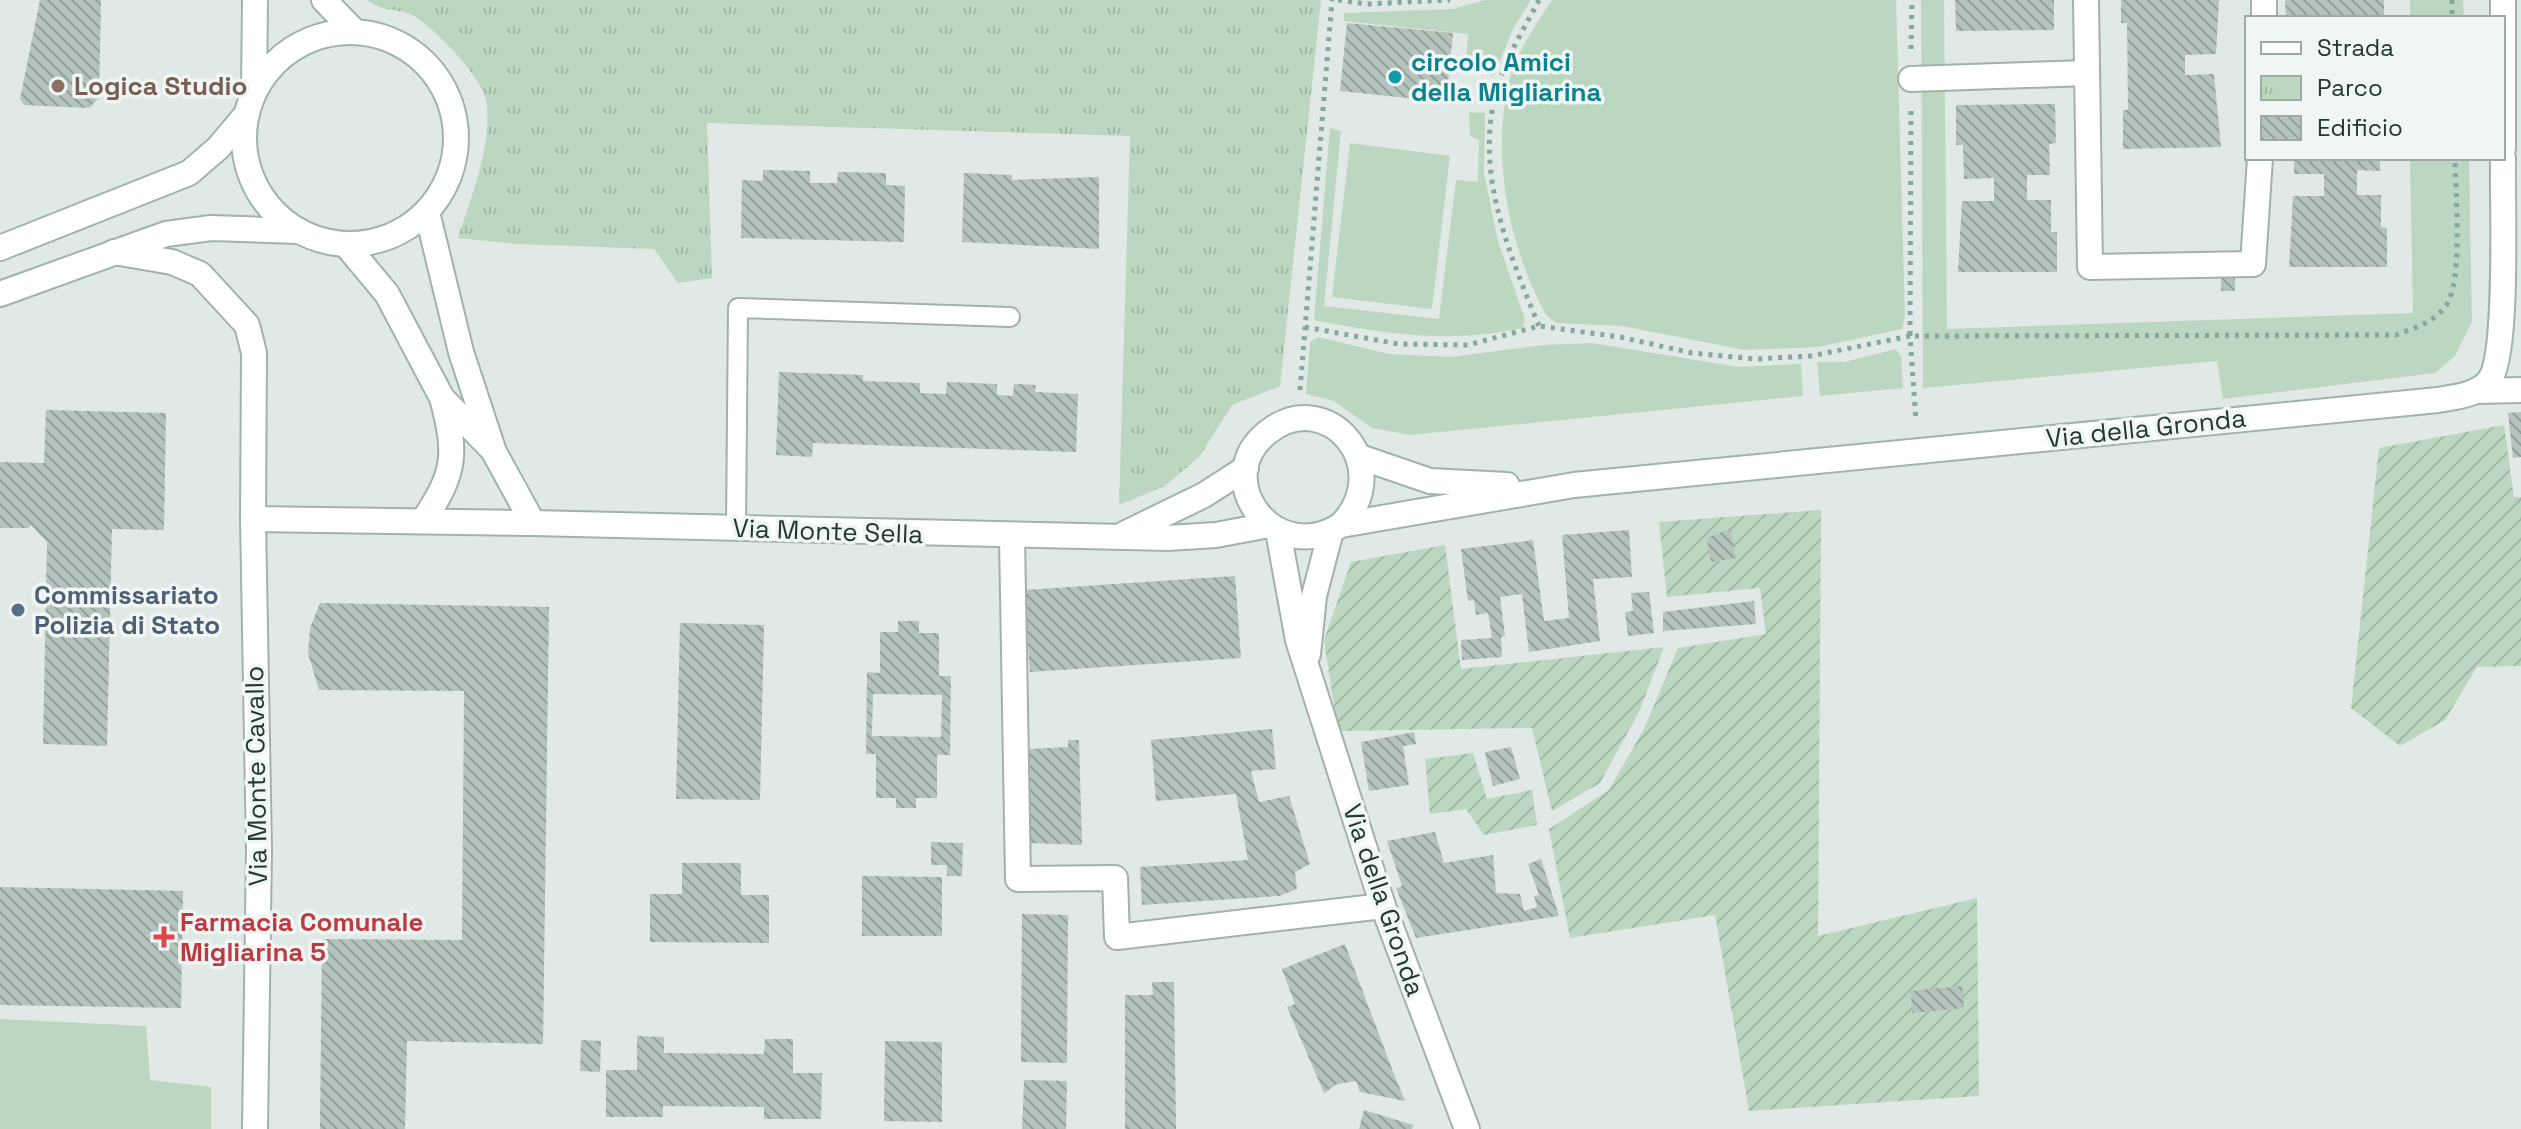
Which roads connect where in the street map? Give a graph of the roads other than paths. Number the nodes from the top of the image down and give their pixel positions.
1 (255, 0) edge
2 (324, 0) edge
3 (2086, 0) edge
4 (354, 31) junction
5 (2087, 73) junction
6 (1911, 79) dead end
7 (254, 91) junction
8 (245, 116) junction
9 (2260, 160) edge
10 (2503, 160) edge
11 (427, 212) junction
12 (299, 231) junction
13 (347, 246) junction
14 (0, 248) edge
15 (114, 252) junction
16 (0, 294) edge
17 (1010, 317) dead end
18 (2521, 390) edge
19 (2476, 391) junction
20 (442, 398) junction
21 (494, 452) junction
22 (1360, 457) junction
23 (1246, 468) junction
24 (1574, 485) junction
25 (253, 519) junction
26 (423, 521) junction
27 (533, 523) junction
28 (736, 527) junction
29 (1274, 528) junction
30 (1336, 528) junction
31 (1122, 536) junction
32 (1012, 537) junction
33 (1308, 669) junction
34 (1383, 906) junction
35 (255, 1129) edge
36 (1467, 1129) edge

1 - 7 street
2 - 4 street
3 - 5 street
4 - 7 street
4 - 11 street
5 - 6 street
5 - 9 street
7 - 8 street
8 - 12 street
8 - 14 street
10 - 19 street
11 - 13 street
11 - 21 street
12 - 13 street
12 - 15 street
13 - 20 street
15 - 16 street
15 - 25 street, Via Monte Cavallo
17 - 28 lane
18 - 19 street, Via della Gronda
19 - 24 street, Via della Gronda
20 - 21 street
20 - 26 street
21 - 27 street
22 - 23 street
22 - 24 street, Via della Gronda
22 - 30 street
23 - 29 street
23 - 31 street, Via Monte Sella
24 - 30 street, Via della Gronda
25 - 26 street, Via Monte Sella
25 - 35 street, Via Monte Cavallo
26 - 27 street, Via Monte Sella
27 - 28 street, Via Monte Sella
28 - 32 street, Via Monte Sella
29 - 30 street
29 - 31 street, Via Monte Sella
29 - 33 street, Via della Gronda
30 - 33 street, Via della Gronda
31 - 32 street, Via Monte Sella
32 - 34 street
33 - 34 street, Via della Gronda
34 - 36 street, Via della Gronda

